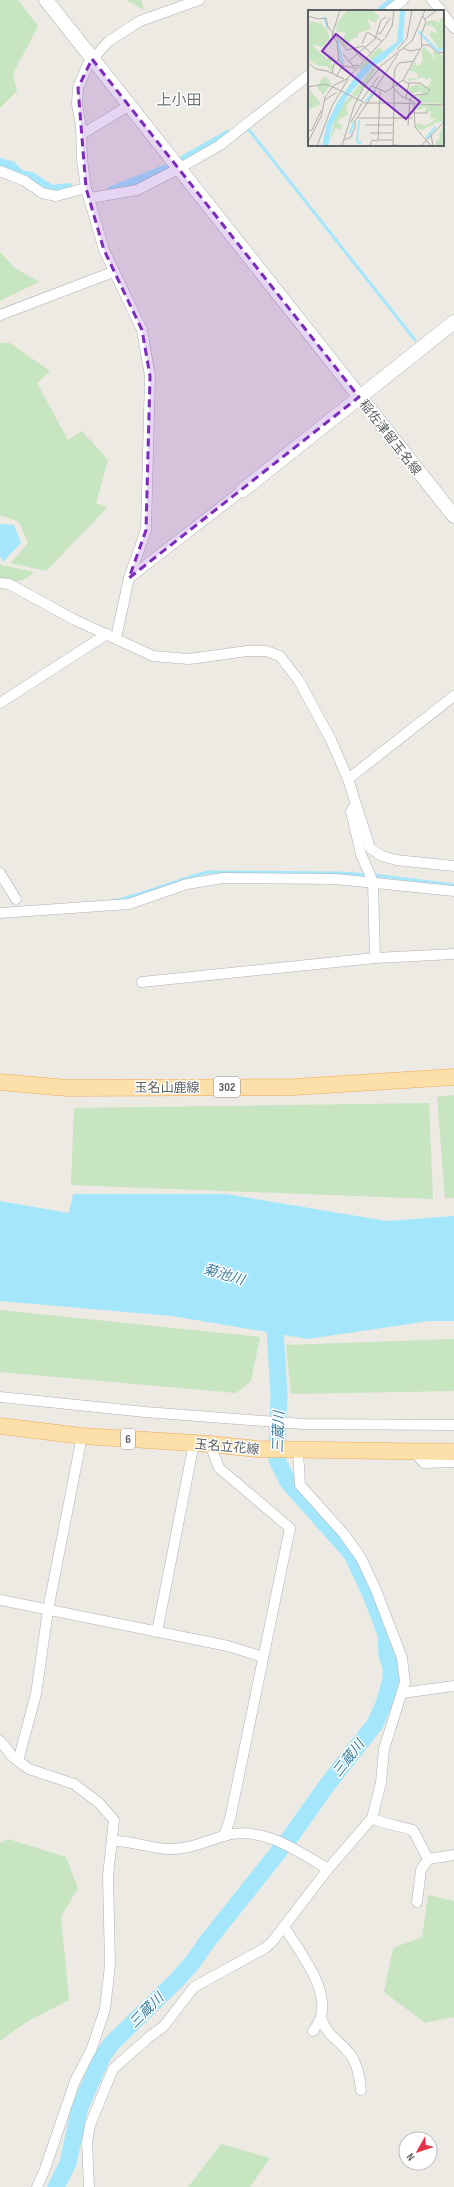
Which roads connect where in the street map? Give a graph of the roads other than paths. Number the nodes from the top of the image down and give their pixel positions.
1 (46, 0) edge
2 (199, 0) edge
3 (403, 0) edge
4 (432, 0) edge
5 (390, 10) edge
6 (440, 10) edge
7 (444, 15) edge
8 (454, 28) edge
9 (92, 58) junction
10 (308, 76) edge
11 (130, 105) junction
12 (82, 134) junction
13 (180, 168) junction
14 (0, 170) edge
15 (86, 188) junction
16 (90, 198) junction
17 (113, 272) junction
18 (0, 315) edge
19 (454, 322) edge
20 (359, 396) junction
21 (243, 490) joint
22 (454, 516) edge
23 (129, 578) junction
24 (0, 583) edge
25 (111, 636) junction
26 (454, 696) edge
27 (0, 703) edge
28 (348, 779) junction
29 (355, 803) junction
30 (454, 866) edge
31 (0, 873) edge
32 (373, 882) junction
33 (454, 891) edge
34 (16, 899) dead end
35 (0, 913) edge
36 (454, 954) edge
37 (375, 958) junction
38 (142, 982) dead end
39 (454, 1076) edge
40 (0, 1082) edge
41 (0, 1396) edge
42 (454, 1425) edge
43 (0, 1426) edge
44 (82, 1436) junction
45 (202, 1444) junction
46 (298, 1451) junction
47 (414, 1452) junction
48 (454, 1452) edge
49 (454, 1462) edge
50 (0, 1600) edge
51 (48, 1610) junction
52 (157, 1632) junction
53 (263, 1657) junction
54 (454, 1686) edge
55 (402, 1692) junction
56 (0, 1741) edge
57 (18, 1761) junction
58 (372, 1818) junction
59 (224, 1836) junction
60 (112, 1841) junction
61 (454, 1855) edge
62 (428, 1859) junction
63 (328, 1868) junction
64 (417, 1902) dead end
65 (284, 1926) junction
66 (321, 2017) junction
67 (313, 2031) dead end
68 (361, 2090) dead end
69 (37, 2187) edge
70 (89, 2187) edge

1 - 9 street
2 - 9 street
3 - 5 street
4 - 6 street
7 - 8 street
9 - 11 street
9 - 12 street
10 - 13 street
11 - 12 street
11 - 13 street
12 - 15 street
13 - 16 street
13 - 20 street
14 - 15 street
15 - 16 street
16 - 17 street
17 - 18 street
17 - 23 street
19 - 20 street, 稲佐津留玉名線
20 - 21 street
20 - 22 street, 稲佐津留玉名線
21 - 23 street
23 - 25 street
24 - 25 street
25 - 27 street
25 - 28 street
26 - 28 street
28 - 29 street
29 - 30 street
29 - 32 street
31 - 34 street
32 - 33 street
32 - 35 street
32 - 37 street
36 - 37 street
37 - 38 street
39 - 40 main road, 玉名山鹿線 / 302
41 - 42 street
43 - 44 main road, 玉名立花線 / 6
44 - 45 main road, 玉名立花線 / 6
44 - 51 street
45 - 46 main road, 玉名立花線 / 6
45 - 52 street
45 - 53 street
46 - 47 main road, 玉名立花線 / 6
46 - 55 street
47 - 48 main road, 玉名立花線 / 6
47 - 49 street
50 - 51 street
51 - 52 street
51 - 57 street
52 - 53 street
53 - 59 street
54 - 55 street
55 - 58 street
56 - 57 street
57 - 60 street
58 - 62 street
58 - 63 street
59 - 60 street
59 - 63 street
60 - 69 street
61 - 62 street
62 - 64 street
63 - 65 street
65 - 66 street
65 - 70 street
66 - 67 street
66 - 68 street

